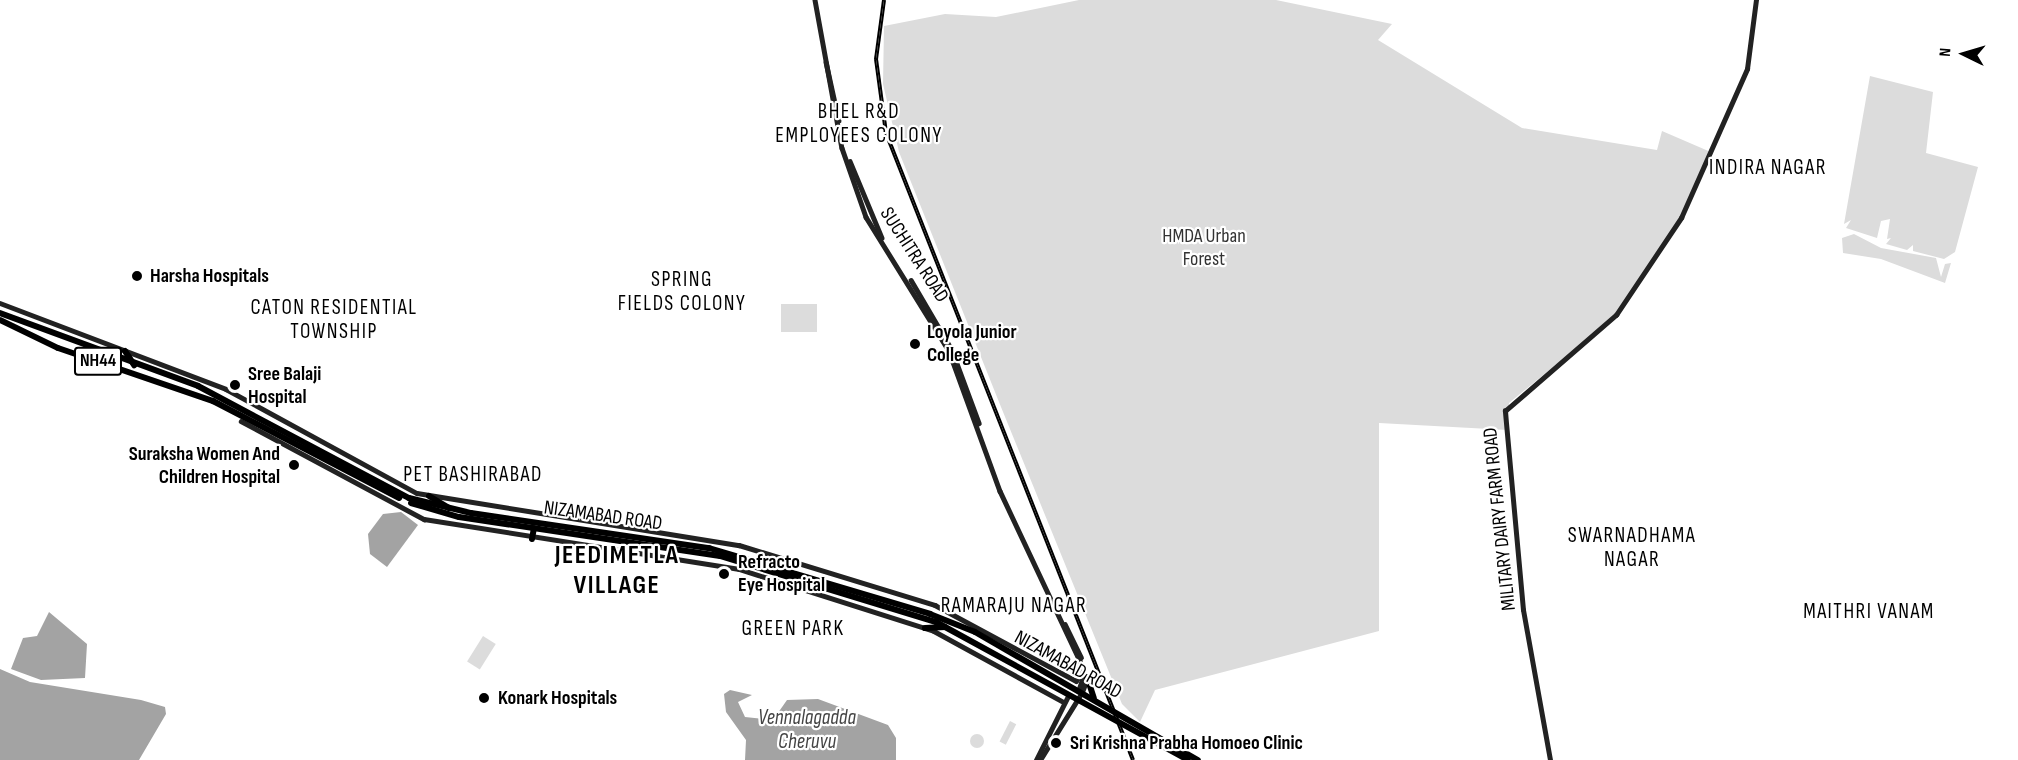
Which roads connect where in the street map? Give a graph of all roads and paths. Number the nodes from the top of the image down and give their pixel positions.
1 (815, 0) edge
2 (1756, 0) edge
3 (0, 303) edge
4 (0, 314) edge
5 (0, 320) edge
6 (125, 351) junction
7 (134, 365) junction
8 (200, 387) junction
9 (197, 394) junction
10 (241, 421) dead end
11 (265, 427) junction
12 (254, 428) junction
13 (298, 446) junction
14 (317, 460) junction
15 (429, 496) junction
16 (452, 510) junction
17 (491, 519) junction
18 (534, 528) junction
19 (671, 534) junction
20 (532, 539) junction
21 (670, 543) junction
22 (708, 555) junction
23 (707, 564) junction
24 (809, 580) junction
25 (883, 606) junction
26 (887, 616) junction
27 (949, 627) junction
28 (925, 628) junction
29 (1033, 668) junction
30 (1085, 674) junction
31 (1040, 675) junction
32 (1079, 694) junction
33 (1094, 698) junction
34 (1062, 701) dead end
35 (1105, 708) junction
36 (1038, 760) edge
37 (1188, 760) edge
38 (1198, 760) edge
39 (1550, 760) edge

1 - 30 main road, SUCHITRA ROAD
2 - 39 main road, MILITARY DAIRY FARM ROAD
3 - 6 main road, NIZAMABAD ROAD
4 - 7 highway, NIZAMABAD ROAD / NH44
5 - 9 highway, NIZAMABAD ROAD / NH44
6 - 7 highway
6 - 15 main road, NIZAMABAD ROAD
7 - 8 highway, NIZAMABAD ROAD / NH44
8 - 9 highway
8 - 13 highway, NIZAMABAD ROAD / NH44
9 - 11 highway, NIZAMABAD ROAD / NH44
10 - 12 main road, NIZAMABAD ROAD
11 - 12 highway
11 - 13 highway, NIZAMABAD ROAD / NH44
12 - 13 main road, NIZAMABAD ROAD
13 - 14 highway, NIZAMABAD ROAD / NH44
13 - 16 highway, NIZAMABAD ROAD / NH44
14 - 17 highway, NIZAMABAD ROAD / NH44
14 - 20 main road, NIZAMABAD ROAD
15 - 16 highway
15 - 19 main road, NIZAMABAD ROAD
16 - 17 highway, NIZAMABAD ROAD / NH44
17 - 18 highway, NIZAMABAD ROAD / NH44
17 - 21 highway, NIZAMABAD ROAD / NH44
18 - 20 highway
18 - 22 highway, NIZAMABAD ROAD / NH44
19 - 21 highway
19 - 30 main road, NIZAMABAD ROAD
20 - 23 main road, NIZAMABAD ROAD
21 - 24 highway, NIZAMABAD ROAD / NH44
22 - 23 highway
22 - 24 highway, NIZAMABAD ROAD / NH44
23 - 26 main road, NIZAMABAD ROAD
24 - 25 highway, NIZAMABAD ROAD / NH44
24 - 29 highway, NIZAMABAD ROAD / NH44
25 - 26 highway
25 - 27 highway, NIZAMABAD ROAD / NH44
26 - 28 main road, NIZAMABAD ROAD
27 - 28 highway
27 - 29 highway, NIZAMABAD ROAD / NH44
28 - 34 main road, NIZAMABAD ROAD
29 - 31 highway, NIZAMABAD ROAD / NH44
29 - 32 highway, NIZAMABAD ROAD / NH44
30 - 32 main road
30 - 33 highway
31 - 32 highway, NIZAMABAD ROAD / NH44
31 - 36 main road
32 - 33 highway, NIZAMABAD ROAD / NH44
32 - 35 highway, NIZAMABAD ROAD / NH44
32 - 36 main road
33 - 35 highway, NIZAMABAD ROAD / NH44
35 - 37 highway, NIZAMABAD ROAD / NH44
35 - 38 highway, NIZAMABAD ROAD / NH44

